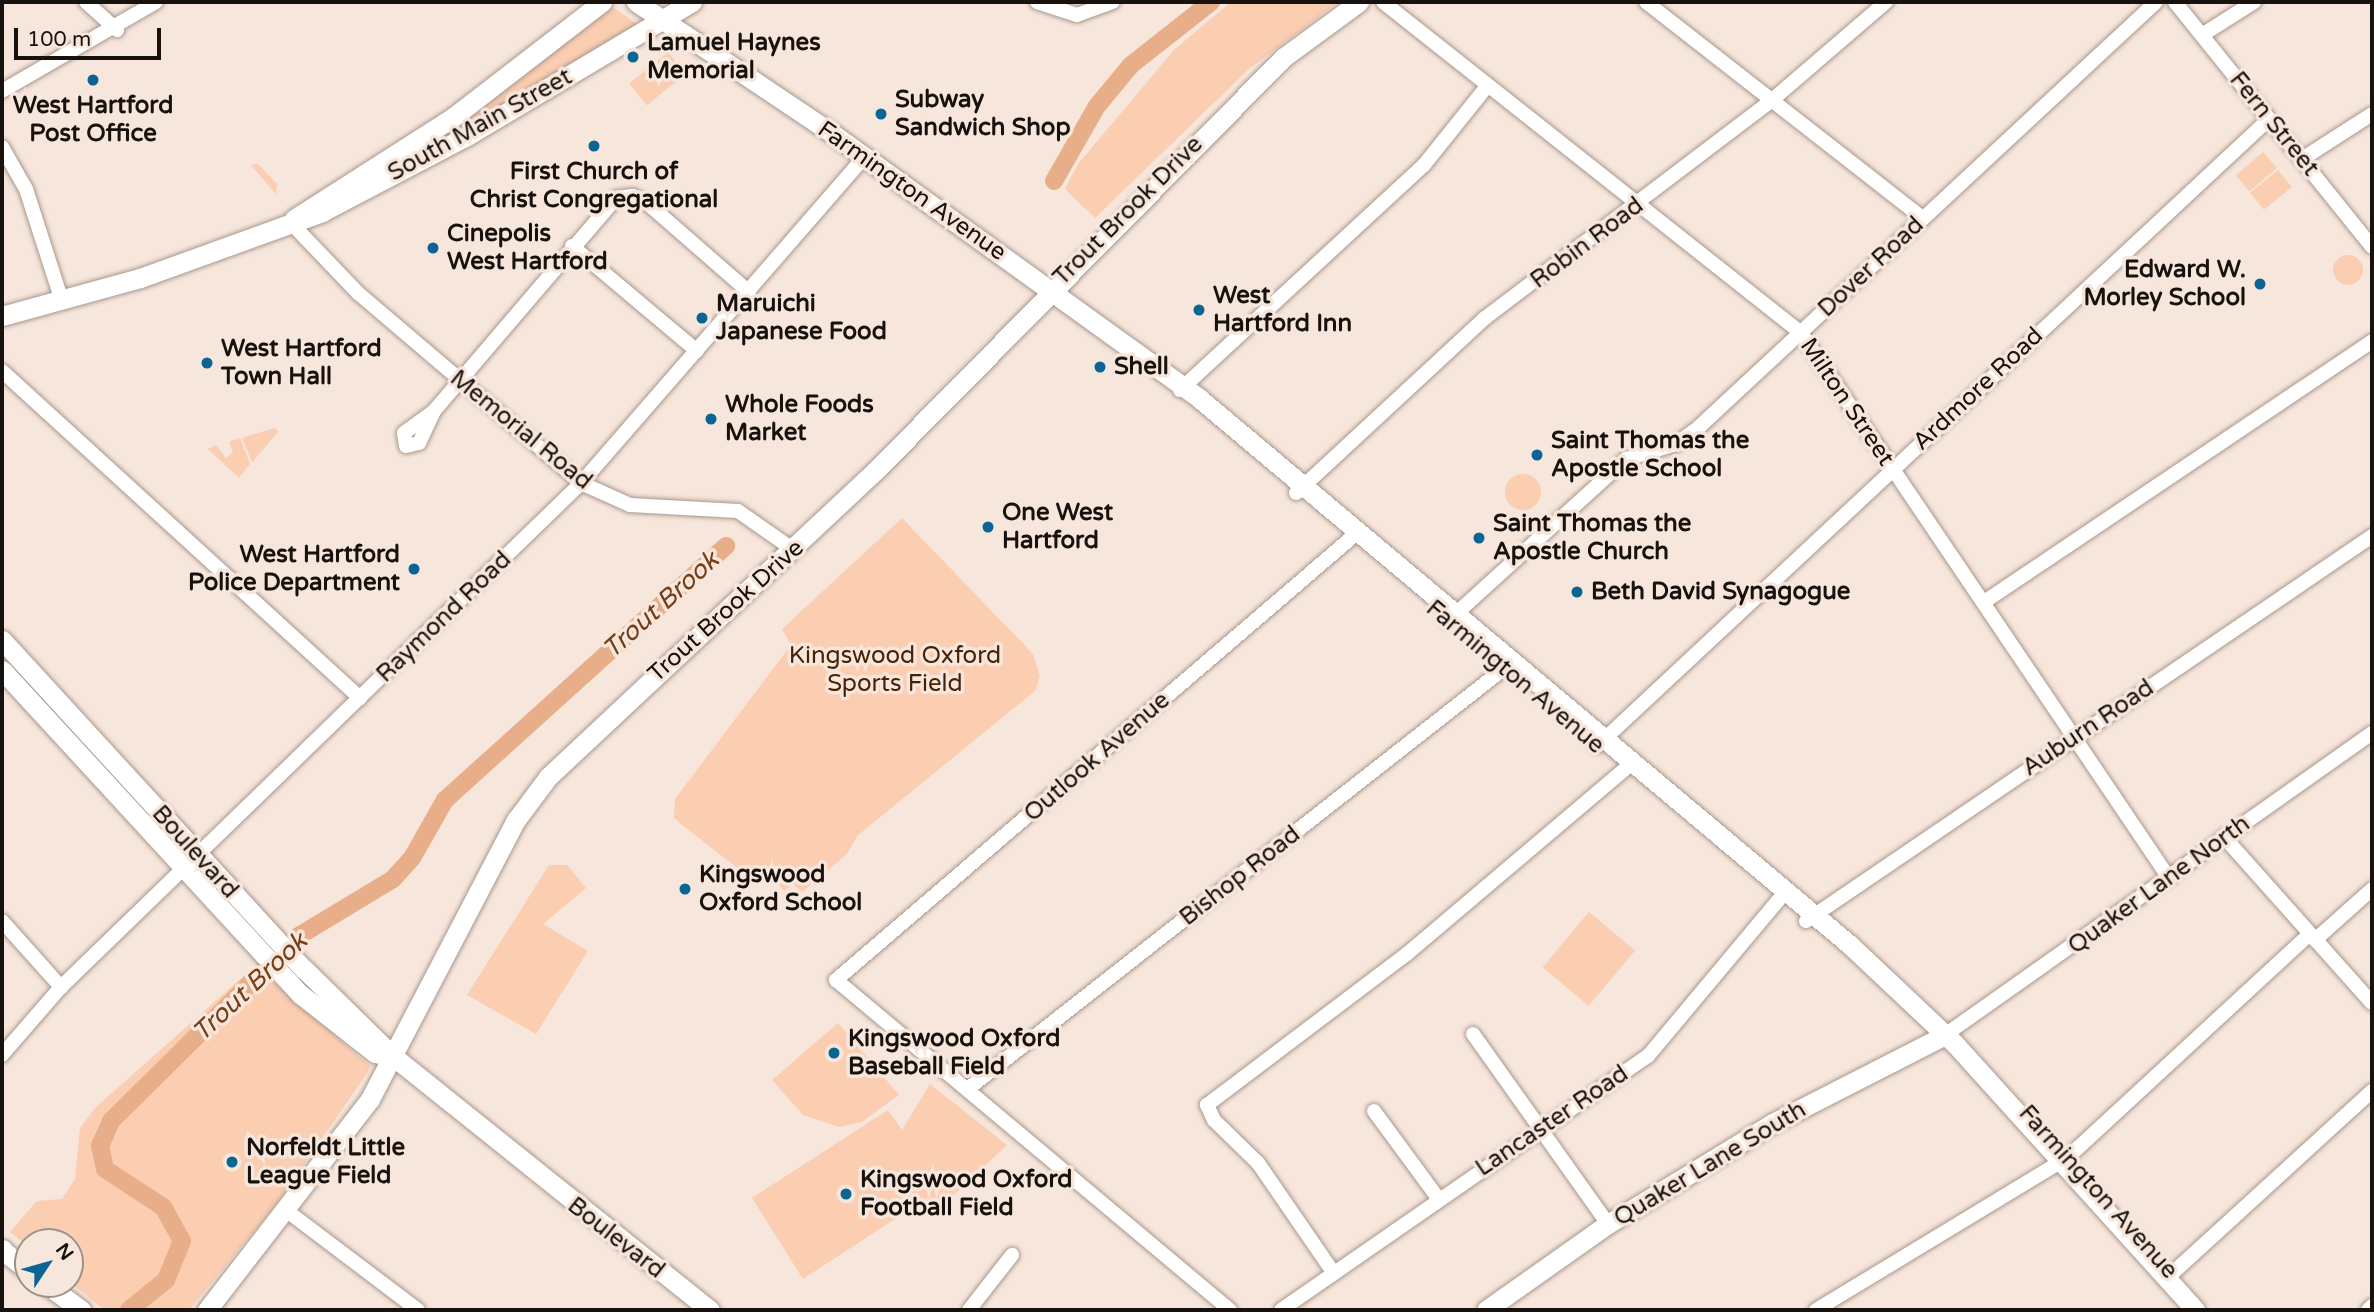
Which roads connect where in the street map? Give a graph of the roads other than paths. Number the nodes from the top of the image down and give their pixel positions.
1 (86, 2) edge
2 (156, 2) edge
3 (602, 2) edge
4 (636, 2) edge
5 (692, 2) edge
6 (1037, 2) edge
7 (1113, 2) edge
8 (1359, 2) edge
9 (1383, 2) edge
10 (1646, 2) edge
11 (1886, 2) edge
12 (2156, 2) edge
13 (2175, 2) edge
14 (2254, 2) edge
15 (668, 11) edge
16 (117, 30) junction
17 (2202, 36) junction
18 (1488, 85) junction
19 (2, 91) edge
20 (1771, 101) junction
21 (2372, 114) edge
22 (2269, 119) junction
23 (2, 147) edge
24 (864, 157) junction
25 (2302, 159) junction
26 (1639, 204) junction
27 (1922, 218) junction
28 (290, 222) junction
29 (572, 246) junction
30 (2372, 247) edge
31 (1051, 289) junction
32 (749, 292) junction
33 (62, 301) junction
34 (2, 316) edge
35 (1801, 333) junction
36 (2372, 341) edge
37 (697, 351) junction
38 (2, 372) edge
39 (460, 381) junction
40 (1180, 390) junction
41 (434, 411) dead end
42 (1892, 468) junction
43 (581, 483) junction
44 (1299, 490) junction
45 (1354, 536) junction
46 (2372, 536) edge
47 (794, 550) junction
48 (1984, 602) junction
49 (1452, 618) junction
50 (2, 640) edge
51 (1508, 666) junction
52 (2, 670) edge
53 (360, 698) junction
54 (87, 733) junction
55 (2372, 733) edge
56 (2073, 738) junction
57 (1601, 742) junction
58 (71, 746) junction
59 (1629, 766) junction
60 (2224, 837) junction
61 (190, 862) junction
62 (2169, 878) junction
63 (2372, 889) edge
64 (1782, 895) junction
65 (1810, 918) junction
66 (2, 921) edge
67 (2312, 937) junction
68 (309, 975) junction
69 (61, 987) junction
70 (294, 988) junction
71 (2372, 1003) edge
72 (1473, 1034) dead end
73 (1945, 1035) junction
74 (2, 1055) edge
75 (394, 1057) junction
76 (968, 1088) junction
77 (2372, 1091) edge
78 (1374, 1111) dead end
79 (1539, 1129) junction
80 (2063, 1161) junction
81 (1438, 1198) junction
82 (287, 1211) junction
83 (1608, 1224) junction
84 (1012, 1255) dead end
85 (1333, 1272) junction
86 (2169, 1276) junction
87 (65, 1298) edge
88 (2372, 1306) edge
89 (81, 1310) edge
90 (207, 1310) edge
91 (418, 1310) edge
92 (710, 1310) edge
93 (969, 1310) edge
94 (1230, 1310) edge
95 (1281, 1310) edge
96 (1486, 1310) edge
97 (1816, 1310) edge
98 (2195, 1310) edge
99 (2207, 1310) edge
100 (2368, 1310) edge

1 - 16 street
2 - 16 street
3 - 28 main road, South Main Street
4 - 15 main road, Farmington Avenue
5 - 15 main road, South Main Street
6 - 7 street
8 - 31 main road, Trout Brook Drive
9 - 18 street, Milton Street
10 - 20 street
11 - 20 street, Robin Road
12 - 27 street, Dover Road
13 - 17 street, Fern Street
14 - 17 street
15 - 24 main road, Farmington Avenue
15 - 28 main road, South Main Street
16 - 19 street
17 - 22 street, Fern Street
18 - 26 street, Milton Street
18 - 40 street
20 - 26 street, Robin Road
20 - 27 street
21 - 25 street
22 - 25 street, Fern Street
22 - 42 street, Ardmore Road
23 - 33 street
24 - 31 main road, Farmington Avenue
24 - 32 street, Raymond Road
25 - 30 street, Fern Street
26 - 35 street, Milton Street
26 - 44 street, Robin Road
27 - 35 street, Dover Road
28 - 33 main road, South Main Street
28 - 39 street, Memorial Road
29 - 32 street
29 - 37 street
29 - 39 street
31 - 40 main road, Farmington Avenue
31 - 47 main road, Trout Brook Drive
32 - 37 street, Raymond Road
33 - 34 main road, South Main Street
35 - 42 street, Milton Street
35 - 49 street, Dover Road
36 - 48 street
37 - 43 street, Raymond Road
38 - 53 street
39 - 41 street
39 - 43 street, Memorial Road
40 - 44 main road, Farmington Avenue
42 - 48 street, Milton Street
42 - 57 street, Ardmore Road
43 - 47 street, Memorial Road
43 - 53 street, Raymond Road
44 - 45 main road, Farmington Avenue
45 - 49 main road, Farmington Avenue
45 - 76 street, Outlook Avenue
46 - 56 street, Auburn Road
47 - 75 main road, Trout Brook Drive
48 - 56 street, Milton Street
49 - 51 main road, Farmington Avenue
50 - 54 main road, Boulevard
51 - 57 main road, Farmington Avenue
51 - 76 street, Bishop Road
52 - 58 main road, Boulevard
53 - 61 street, Raymond Road
54 - 58 main road
54 - 61 main road, Boulevard
55 - 60 street, Quaker Lane North
56 - 62 street, Milton Street
56 - 65 street, Auburn Road
57 - 59 main road, Farmington Avenue
58 - 61 main road, Boulevard
59 - 64 main road, Farmington Avenue
59 - 85 street
60 - 62 street, Quaker Lane North
60 - 67 street
61 - 68 main road, Boulevard
61 - 69 street, Raymond Road
61 - 70 main road, Boulevard
62 - 73 street, Quaker Lane North
63 - 67 street
64 - 65 main road, Farmington Avenue
64 - 79 street, Lancaster Road
65 - 73 main road, Farmington Avenue
66 - 69 street
67 - 71 street
67 - 80 street
68 - 70 main road
68 - 75 main road, Boulevard
69 - 74 street, Raymond Road
70 - 75 main road, Boulevard
72 - 79 street
73 - 80 main road, Farmington Avenue
73 - 83 main road, Quaker Lane South
75 - 82 main road, Trout Brook Drive
75 - 92 main road, Boulevard
76 - 94 street
77 - 86 street
78 - 81 street
79 - 81 street, Lancaster Road
79 - 83 street
80 - 86 main road, Farmington Avenue
80 - 97 street
81 - 85 street, Lancaster Road
82 - 90 main road, Trout Brook Drive
82 - 91 street
83 - 96 main road, Quaker Lane South
84 - 93 street
85 - 95 street, Lancaster Road
86 - 98 main road, Farmington Avenue
86 - 99 main road, Farmington Avenue
87 - 89 main road
88 - 100 street

